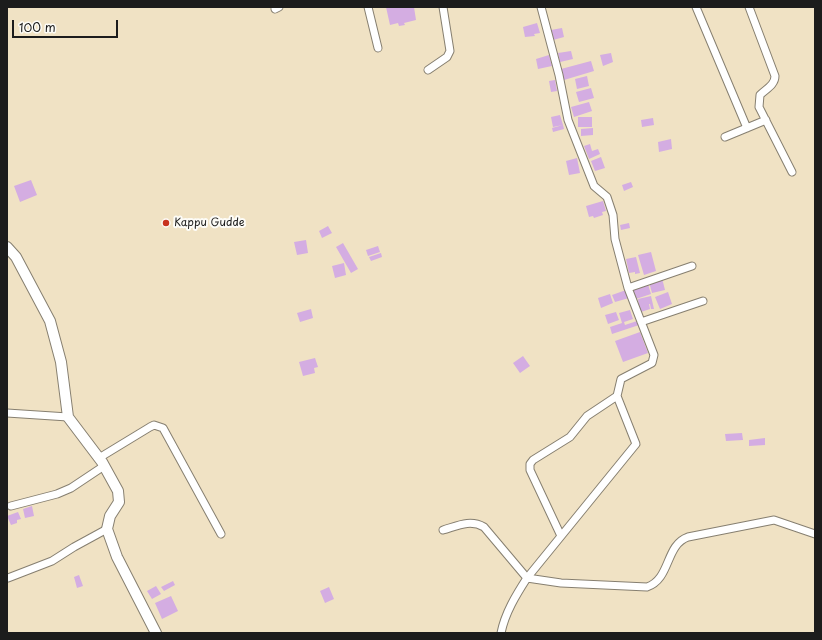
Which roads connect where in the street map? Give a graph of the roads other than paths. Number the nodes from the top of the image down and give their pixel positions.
1 (368, 7) edge
2 (443, 7) edge
3 (541, 7) edge
4 (696, 7) edge
5 (749, 7) edge
6 (378, 48) dead end
7 (428, 70) dead end
8 (766, 120) junction
9 (747, 128) junction
10 (725, 138) dead end
11 (792, 172) dead end
12 (7, 247) edge
13 (692, 266) dead end
14 (628, 288) junction
15 (703, 301) dead end
16 (642, 322) junction
17 (617, 396) junction
18 (7, 413) edge
19 (68, 418) junction
20 (102, 462) junction
21 (11, 506) dead end
22 (108, 529) junction
23 (443, 530) dead end
24 (221, 534) dead end
25 (815, 534) edge
26 (561, 536) junction
27 (8, 578) dead end
28 (527, 578) junction
29 (156, 633) edge
30 (501, 633) edge

1 - 6 street
2 - 7 street
3 - 14 street
4 - 9 street
5 - 8 street
8 - 9 street
8 - 11 street
9 - 10 street
12 - 19 street
13 - 14 street
14 - 16 street
15 - 16 street
16 - 17 street
17 - 26 street
17 - 26 street
18 - 19 street
19 - 20 street
20 - 21 street
20 - 22 street
20 - 24 street
22 - 27 street
22 - 29 street
23 - 28 street
25 - 28 street
26 - 28 street
28 - 30 street

